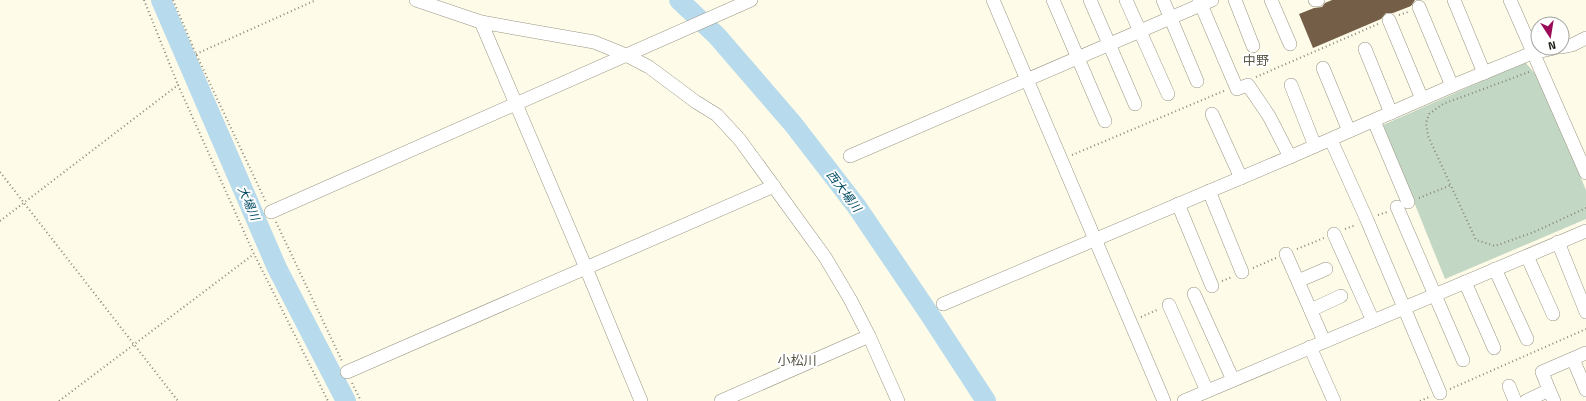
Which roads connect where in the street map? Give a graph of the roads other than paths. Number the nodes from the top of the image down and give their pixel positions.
1 (416, 0) edge
2 (751, 0) edge
3 (993, 0) edge
4 (1053, 0) edge
5 (1090, 0) edge
6 (1126, 0) edge
7 (1163, 0) edge
8 (1235, 0) edge
9 (1271, 0) edge
10 (1454, 0) edge
11 (1510, 0) edge
12 (1204, 2) edge
13 (1419, 7) road end
14 (1171, 18) junction
15 (1389, 20) road end
16 (481, 22) junction
17 (1139, 31) junction
18 (1586, 38) edge
19 (1109, 44) junction
20 (1290, 44) dead end
21 (1570, 45) edge
22 (1254, 46) dead end
23 (1530, 48) edge
24 (1365, 49) dead end
25 (626, 54) junction
26 (1530, 54) edge
27 (1533, 56) edge
28 (1077, 58) junction
29 (1323, 68) dead end
30 (1484, 73) junction
31 (1026, 79) junction
32 (1197, 81) dead end
33 (1291, 85) dead end
34 (1452, 86) junction
35 (1168, 94) dead end
36 (1422, 99) junction
37 (516, 104) junction
38 (1135, 104) dead end
39 (1392, 112) junction
40 (1212, 114) dead end
41 (1105, 121) dead end
42 (1374, 121) junction
43 (1349, 131) junction
44 (1331, 140) junction
45 (1315, 146) junction
46 (850, 156) dead end
47 (1290, 157) junction
48 (1586, 173) edge
49 (1241, 178) junction
50 (774, 186) junction
51 (1209, 191) junction
52 (1178, 204) junction
53 (271, 212) road end
54 (1586, 231) edge
55 (1334, 234) dead end
56 (1095, 239) junction
57 (1558, 242) junction
58 (1286, 254) dead end
59 (1527, 256) junction
60 (586, 268) junction
61 (1326, 269) dead end
62 (1495, 269) junction
63 (1242, 272) dead end
64 (1298, 281) junction
65 (1465, 282) junction
66 (1212, 286) dead end
67 (1194, 294) dead end
68 (1434, 295) junction
69 (1341, 296) dead end
70 (943, 304) dead end
71 (1169, 305) dead end
72 (1404, 308) junction
73 (1311, 310) junction
74 (1586, 312) edge
75 (1553, 314) dead end
76 (1372, 321) junction
77 (869, 336) junction
78 (1527, 339) dead end
79 (1324, 342) junction
80 (1310, 348) junction
81 (1494, 348) dead end
82 (1586, 352) edge
83 (1573, 358) junction
84 (1463, 360) dead end
85 (347, 372) road end
86 (1233, 380) junction
87 (1508, 386) dead end
88 (1586, 390) edge
89 (1207, 391) junction
90 (1440, 393) road end
91 (1552, 395) edge
92 (641, 401) edge
93 (721, 401) edge
94 (898, 401) edge
95 (1164, 401) edge
96 (1184, 401) edge
97 (1334, 401) edge
98 (1515, 401) edge
99 (1526, 401) edge

1 - 16 street
2 - 25 street
3 - 31 street
4 - 28 street
5 - 19 street
6 - 17 street
7 - 14 street
8 - 22 street
9 - 20 street
10 - 30 street
11 - 23 street
12 - 14 street
12 - 47 street
13 - 34 street
14 - 17 street
14 - 32 street
15 - 36 street
16 - 25 street
16 - 37 street
17 - 19 street
17 - 35 street
18 - 21 street
19 - 28 street
19 - 38 street
24 - 39 street
25 - 37 street
25 - 50 street
26 - 30 street
27 - 48 street
28 - 31 street
28 - 41 street
29 - 43 street
30 - 34 street
31 - 46 street
31 - 56 street
33 - 45 street
34 - 36 street
36 - 39 street
37 - 53 street
37 - 60 street
39 - 42 street
40 - 49 street
42 - 43 street
42 - 68 street
43 - 44 street
44 - 45 street
44 - 72 street
45 - 47 street
47 - 49 street
49 - 51 street
50 - 60 street
50 - 77 street
51 - 52 street
51 - 63 street
52 - 56 street
52 - 66 street
54 - 57 street
55 - 76 street
56 - 70 street
56 - 95 street
57 - 59 street
57 - 74 street
58 - 64 street
59 - 62 street
59 - 75 street
60 - 85 street
60 - 92 street
61 - 64 street
62 - 65 street
62 - 78 street
64 - 73 street
65 - 68 street
65 - 81 street
67 - 86 street
68 - 72 street
68 - 84 street
69 - 73 street
71 - 89 street
72 - 76 street
72 - 90 street
73 - 79 street
76 - 79 street
77 - 93 street
77 - 94 street
79 - 80 street
80 - 86 street
80 - 97 street
82 - 83 street
83 - 88 street
83 - 91 street
86 - 89 street
87 - 98 street
89 - 96 street
91 - 99 street

